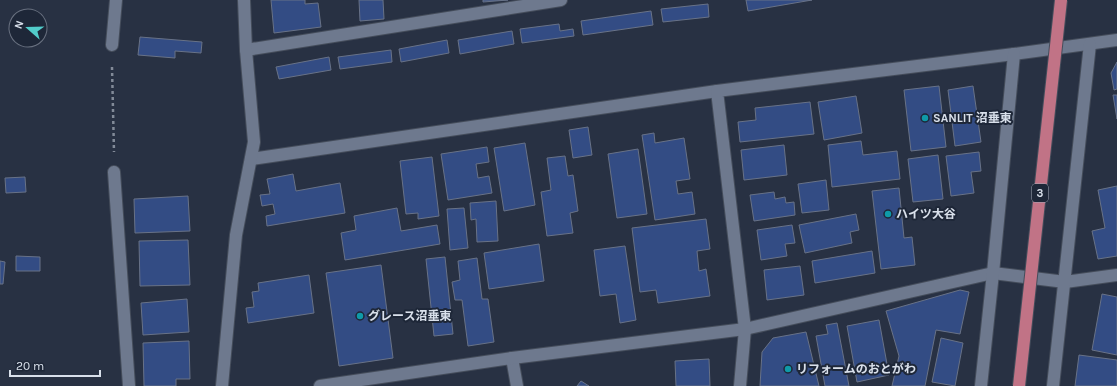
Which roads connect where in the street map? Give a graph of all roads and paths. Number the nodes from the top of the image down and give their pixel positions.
1 (116, 0) edge
2 (244, 0) edge
3 (560, 0) edge
4 (1061, 0) edge
5 (528, 2) edge
6 (1117, 40) edge
7 (1090, 44) junction
8 (112, 45) joint
9 (246, 50) junction
10 (1014, 54) junction
11 (717, 91) junction
12 (251, 159) junction
13 (114, 172) joint
14 (994, 273) junction
15 (1117, 275) edge
16 (1064, 282) junction
17 (745, 329) junction
18 (512, 358) junction
19 (129, 386) edge
20 (222, 386) edge
21 (320, 386) edge
22 (517, 386) edge
23 (740, 386) edge
24 (981, 386) edge
25 (1019, 386) edge
26 (1053, 386) edge

1 - 8 street
2 - 9 street
3 - 5 street
4 - 25 main road, 3, bridge
5 - 9 street
6 - 7 street
7 - 10 street
7 - 16 street
8 - 13 path
9 - 12 street
10 - 11 street
10 - 14 street
11 - 12 street
11 - 17 street
12 - 20 street
13 - 19 street
14 - 16 street
14 - 17 street
14 - 24 street
15 - 16 street
16 - 26 street
17 - 18 street
17 - 23 street
18 - 21 street
18 - 22 street

